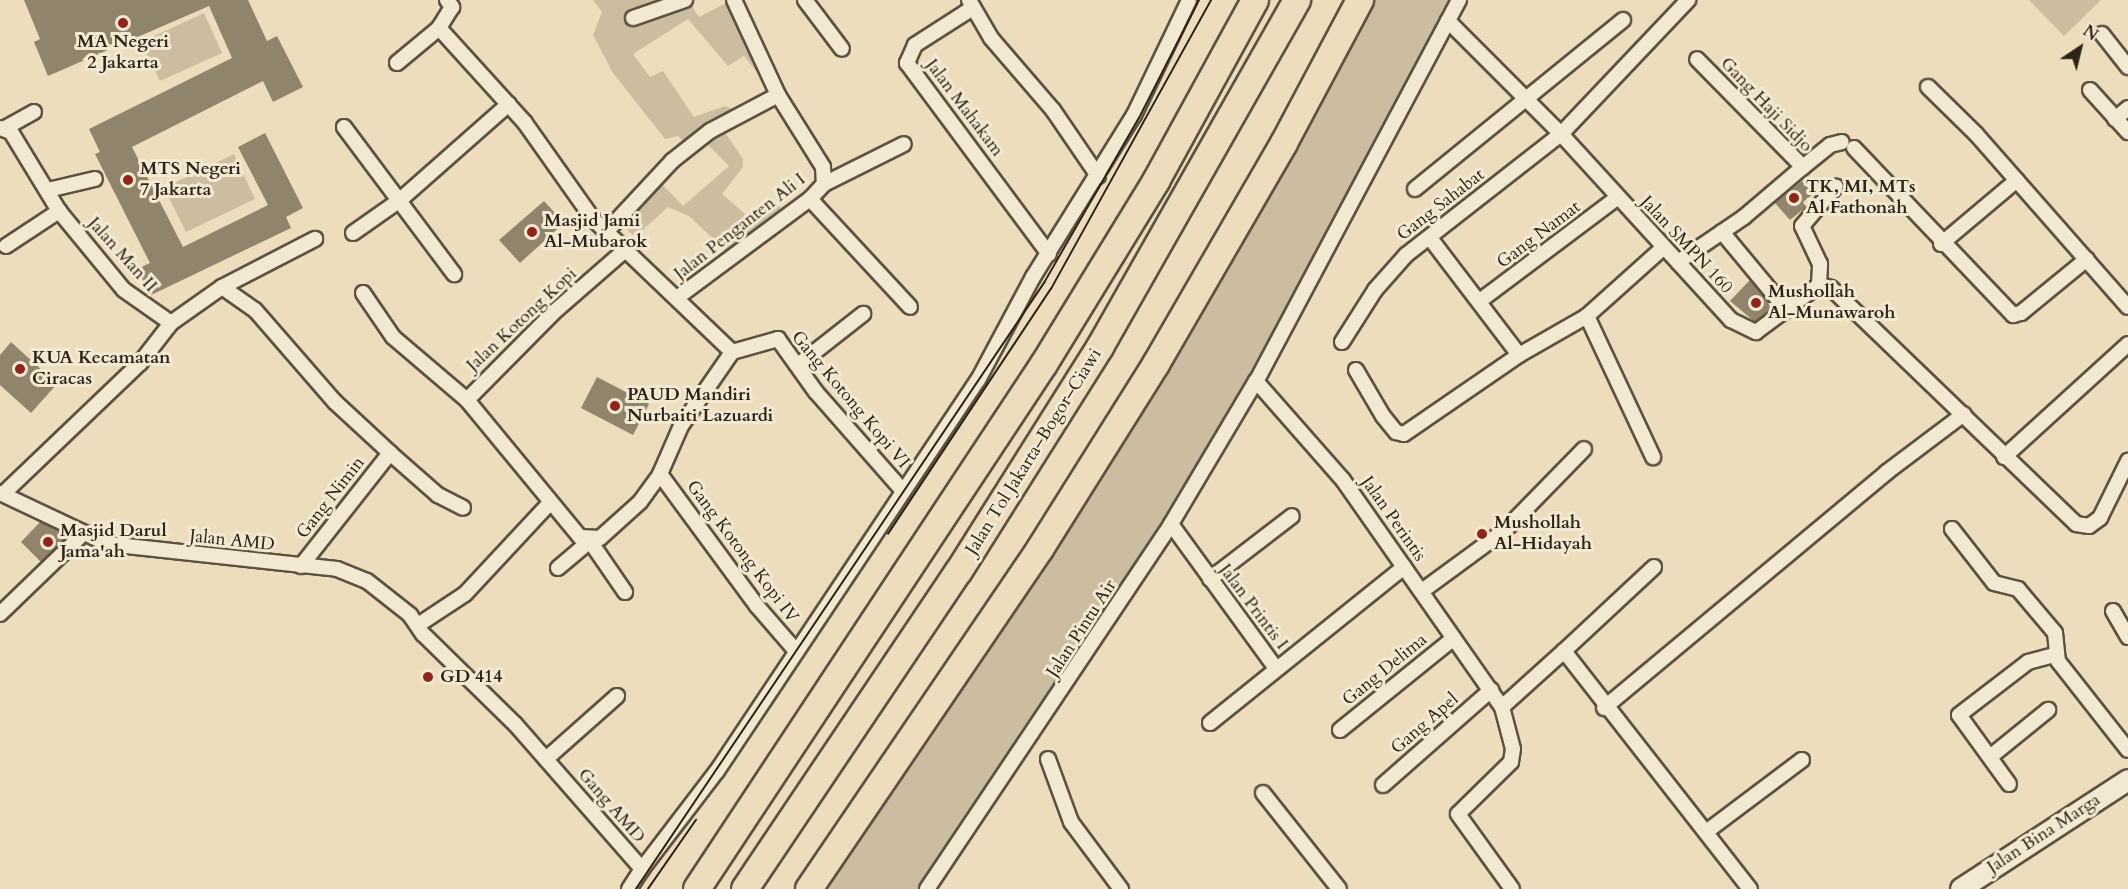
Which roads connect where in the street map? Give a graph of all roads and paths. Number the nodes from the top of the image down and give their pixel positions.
1 (685, 0) edge
2 (734, 0) edge
3 (805, 0) edge
4 (1189, 0) edge
5 (1255, 0) edge
6 (1297, 0) edge
7 (1360, 0) edge
8 (1459, 0) edge
9 (1688, 0) edge
10 (454, 2) edge
11 (970, 5) edge
12 (633, 18) dead end
13 (1623, 20) dead end
14 (1448, 21) junction
15 (439, 28) junction
16 (2102, 34) dead end
17 (842, 50) dead end
18 (1697, 59) dead end
19 (398, 63) dead end
20 (2128, 67) edge
21 (1928, 87) dead end
22 (2090, 90) dead end
23 (778, 95) junction
24 (1524, 101) junction
25 (509, 104) junction
26 (2128, 108) edge
27 (34, 112) dead end
28 (2115, 119) junction
29 (344, 127) dead end
30 (2, 128) edge
31 (2128, 132) edge
32 (1561, 134) junction
33 (904, 144) dead end
34 (1803, 167) junction
35 (1098, 176) junction
36 (95, 179) dead end
37 (2017, 180) junction
38 (824, 184) junction
39 (1836, 186) dead end
40 (1415, 189) dead end
41 (48, 190) junction
42 (1617, 198) junction
43 (810, 199) junction
44 (400, 200) junction
45 (59, 211) junction
46 (607, 231) junction
47 (353, 232) dead end
48 (1722, 232) junction
49 (1430, 238) junction
50 (315, 239) dead end
51 (1941, 244) junction
52 (6, 246) dead end
53 (1664, 247) junction
54 (624, 251) junction
55 (1049, 254) junction
56 (2087, 259) junction
57 (1678, 262) junction
58 (454, 274) dead end
59 (1819, 285) junction
60 (222, 287) junction
61 (363, 293) dead end
62 (678, 297) junction
63 (1481, 300) junction
64 (910, 307) dead end
65 (2128, 307) edge
66 (1785, 308) junction
67 (863, 314) dead end
68 (1587, 316) junction
69 (171, 323) junction
70 (1342, 342) dead end
71 (2128, 344) edge
72 (732, 352) junction
73 (1519, 355) junction
74 (798, 365) junction
75 (1356, 370) dead end
76 (1256, 381) junction
77 (467, 400) junction
78 (1964, 414) junction
79 (1584, 449) dead end
80 (390, 453) junction
81 (1653, 457) dead end
82 (2004, 457) junction
83 (2128, 461) edge
84 (660, 474) junction
85 (903, 491) junction
86 (2, 493) edge
87 (550, 502) junction
88 (463, 508) dead end
89 (1292, 516) dead end
90 (1171, 524) junction
91 (1952, 529) dead end
92 (84, 533) junction
93 (590, 541) junction
94 (301, 566) junction
95 (1404, 567) junction
96 (1654, 567) dead end
97 (558, 568) dead end
98 (1210, 579) junction
99 (1422, 591) junction
100 (625, 592) dead end
101 (2113, 611) dead end
102 (0, 614) edge
103 (418, 625) junction
104 (2128, 637) edge
105 (1454, 638) junction
106 (796, 651) junction
107 (1564, 651) junction
108 (2055, 655) junction
109 (1275, 667) junction
110 (1491, 690) junction
111 (617, 696) dead end
112 (1502, 707) junction
113 (1604, 708) junction
114 (2048, 710) dead end
115 (1210, 723) dead end
116 (1340, 730) dead end
117 (2128, 750) edge
118 (1990, 756) junction
119 (546, 759) junction
120 (1048, 759) dead end
121 (1802, 760) dead end
122 (2127, 782) edge
123 (2009, 784) dead end
124 (1383, 785) dead end
125 (1263, 793) dead end
126 (1706, 832) junction
127 (642, 869) junction
128 (629, 889) edge
129 (697, 889) edge
130 (745, 889) edge
131 (809, 889) edge
132 (927, 889) edge
133 (1121, 889) edge
134 (1339, 889) edge
135 (1512, 889) edge
136 (1750, 889) edge
137 (1961, 889) edge

1 - 12 street
2 - 23 street
3 - 17 street
4 - 35 street, Gang AMD
5 - 129 highway
6 - 130 highway, Jalan Tol Jakarta–Bogor–Ciawi
7 - 131 highway
8 - 14 street
9 - 32 street, Gang Sahabat
10 - 15 street
11 - 35 street
11 - 55 street, Jalan Mahakam
13 - 24 street
14 - 24 street, Jalan SMPN 160
14 - 76 street
15 - 19 street
15 - 25 street, Jalan Penganten Ali I
16 - 20 street
18 - 34 street, Gang Haji Sidjo
21 - 37 street
22 - 28 street
23 - 38 street
23 - 46 street
24 - 32 street, Jalan SMPN 160
24 - 40 street
25 - 44 street
25 - 46 street, Jalan Penganten Ali I
26 - 28 street
27 - 30 street
28 - 31 street
29 - 44 street
30 - 41 street, Jalan Man II
32 - 42 street, Jalan SMPN 160
32 - 49 street, Gang Sahabat
33 - 38 street
34 - 48 street, Gang Haji Sidjo
34 - 51 street
35 - 55 street, Gang AMD
36 - 41 street
37 - 51 street
37 - 56 street
38 - 43 street, Jalan Penganten Ali I
39 - 59 street
41 - 45 street, Jalan Man II
42 - 53 street, Jalan SMPN 160
42 - 63 street, Gang Namat
43 - 62 street, Jalan Penganten Ali I
43 - 64 street
44 - 47 street
44 - 58 street
45 - 52 street
45 - 69 street, Jalan Man II
46 - 54 street, Jalan Penganten Ali I
48 - 57 street, Gang Haji Sidjo
48 - 66 street
49 - 63 street
49 - 70 street, Gang Sahabat
50 - 60 street
51 - 56 street
53 - 57 street, Jalan SMPN 160
53 - 68 street
54 - 62 street, Jalan Penganten Ali I
54 - 77 street, Jalan Kotong Kopi
55 - 85 street, Gang AMD
56 - 65 street
57 - 66 street, Jalan SMPN 160
59 - 66 street, Jalan SMPN 160
59 - 78 street
60 - 69 street
60 - 80 street
61 - 77 street
62 - 72 street, Jalan Penganten Ali I
63 - 73 street
67 - 74 street
68 - 73 street
68 - 81 street
69 - 86 street
71 - 82 street
72 - 74 street, Gang Kotong Kopi VI
72 - 84 street
73 - 75 street
74 - 85 street, Gang Kotong Kopi VI
76 - 90 street, Jalan Pintu Air
76 - 95 street, Jalan Perintis
77 - 87 street, Jalan Kotong Kopi
78 - 82 street
78 - 113 street
79 - 99 street
80 - 88 street
80 - 94 street, Gang Nimin
82 - 83 street
84 - 93 street
84 - 106 street, Gang Kotong Kopi IV
85 - 106 street, Gang AMD
86 - 92 street, Jalan AMD
87 - 93 street
87 - 103 street
89 - 98 street
90 - 98 street, Jalan Printis I
90 - 132 street, Jalan Pintu Air
91 - 108 street
92 - 94 street, Jalan AMD
92 - 102 street
93 - 97 street
93 - 100 street
94 - 103 street, Jalan AMD
95 - 99 street, Jalan Perintis
95 - 109 street, Jalan Printis I
96 - 107 street
98 - 109 street, Jalan Printis I
99 - 105 street, Jalan Perintis
101 - 104 street
103 - 119 street, Gang AMD
105 - 110 street, Jalan Perintis
105 - 116 street, Gang Delima
106 - 127 street, Gang AMD
107 - 112 street
107 - 113 street
108 - 117 street
108 - 118 street
109 - 115 street
110 - 112 street, Jalan Perintis
110 - 124 street, Gang Apel
111 - 119 street
112 - 135 street, Jalan Perintis
113 - 126 street
114 - 118 street
118 - 123 street
119 - 127 street, Gang AMD
120 - 133 street
121 - 126 street
122 - 137 street, Jalan Bina Marga
125 - 134 street
126 - 136 street
127 - 128 street

